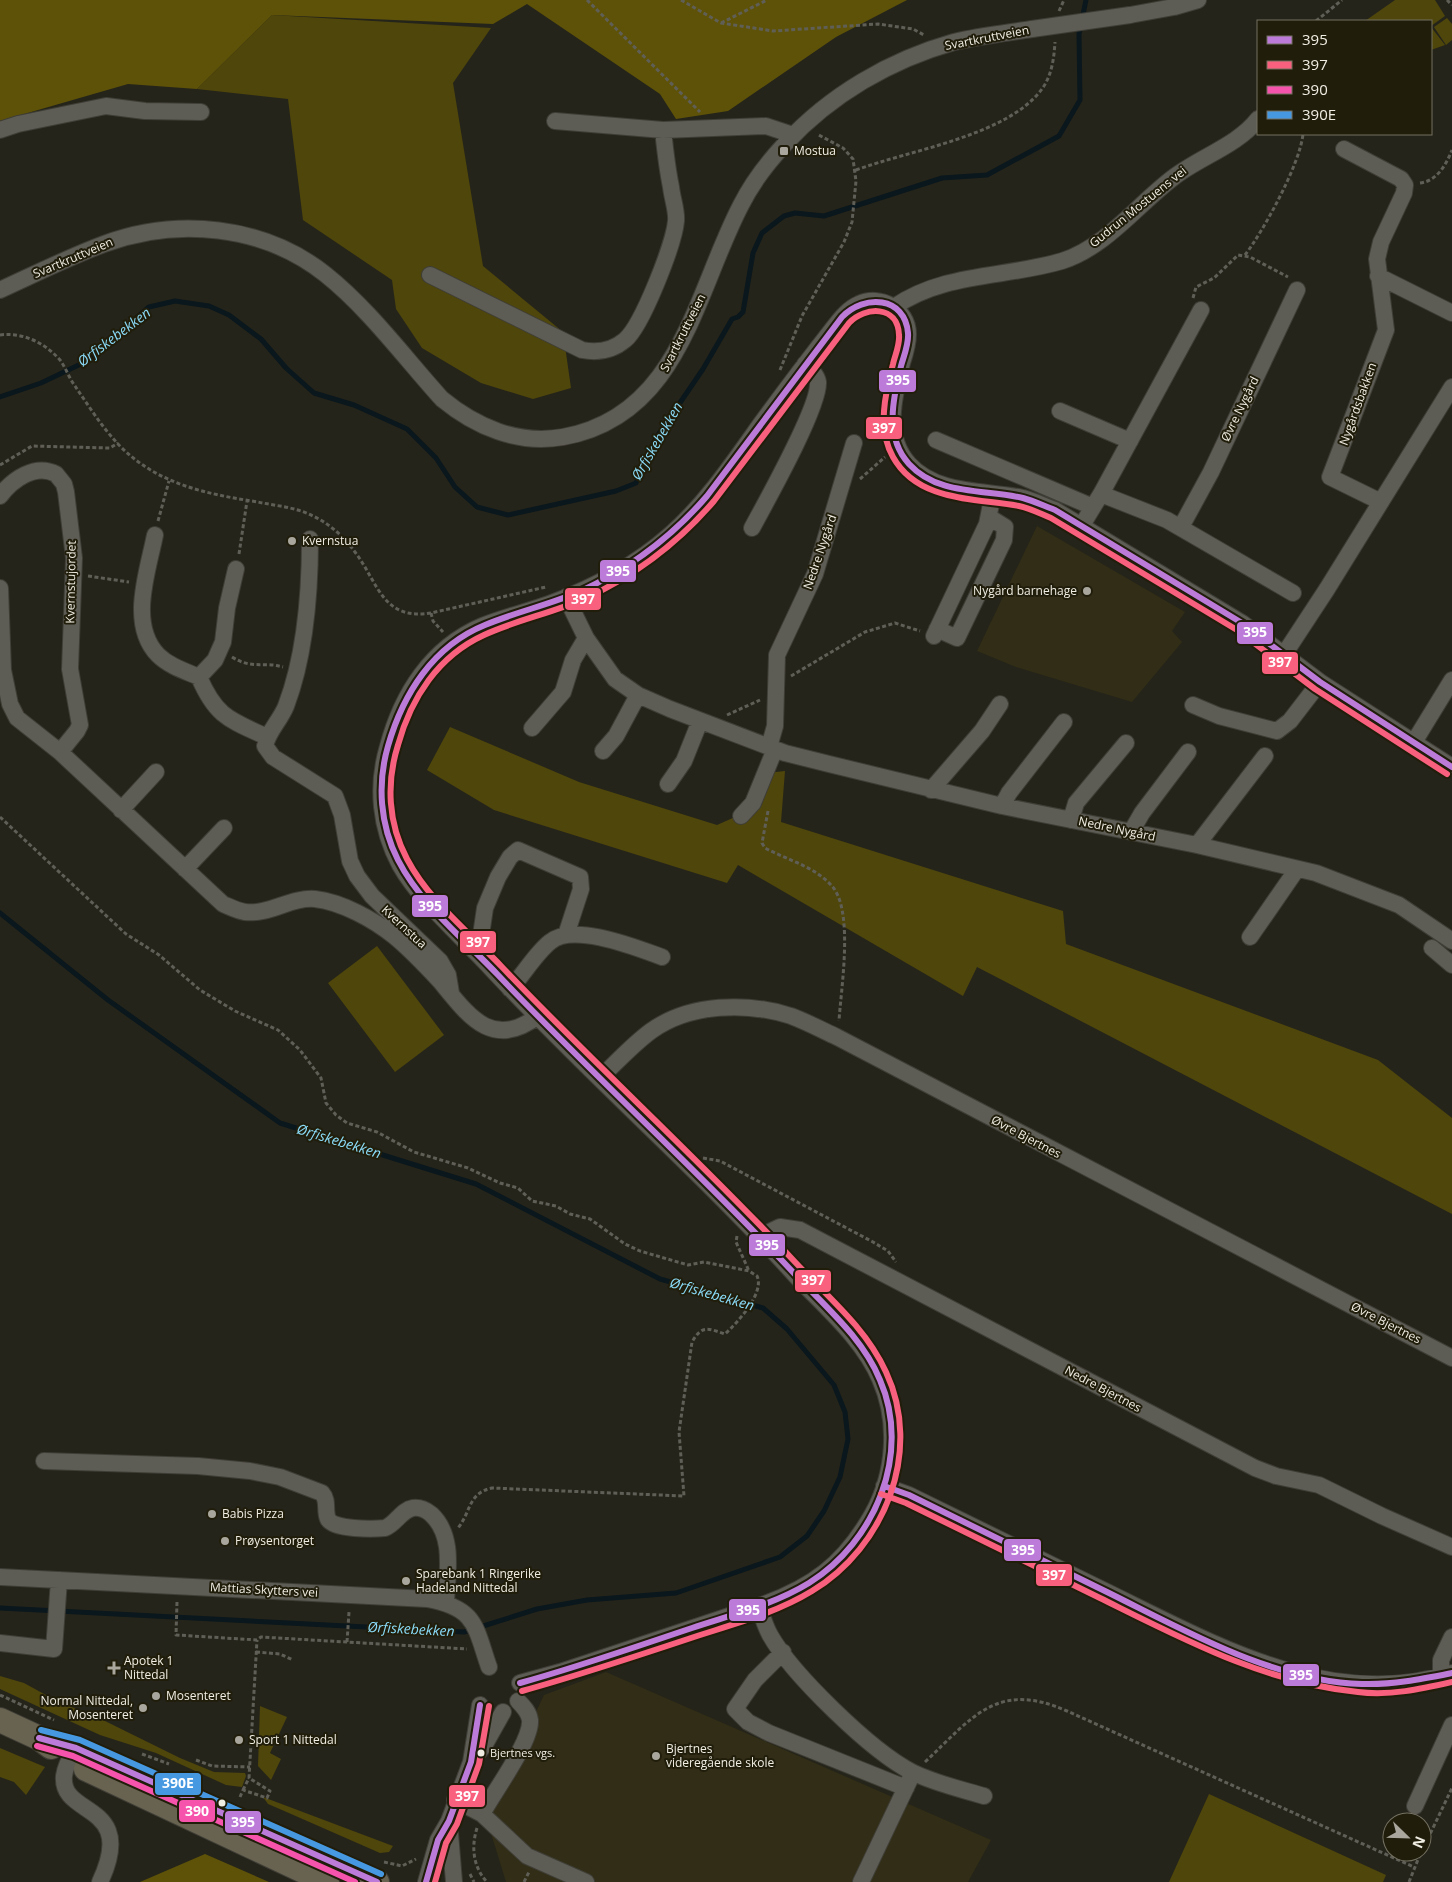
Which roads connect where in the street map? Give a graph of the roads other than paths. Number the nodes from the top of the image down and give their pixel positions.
1 (1198, 0) edge
2 (200, 112) dead end
3 (1257, 120) edge
4 (555, 121) dead end
5 (0, 130) edge
6 (663, 130) junction
7 (798, 130) junction
8 (1344, 150) dead end
9 (430, 275) dead end
10 (1378, 276) junction
11 (0, 290) edge
12 (1297, 290) road end
13 (894, 307) junction
14 (1201, 310) road end
15 (1452, 313) edge
16 (805, 364) junction
17 (1452, 387) edge
18 (1060, 411) dead end
19 (936, 440) dead end
20 (1130, 441) junction
21 (854, 443) dead end
22 (993, 494) junction
23 (0, 496) edge
24 (1097, 501) junction
25 (1381, 502) junction
26 (1082, 525) junction
27 (1181, 527) junction
28 (752, 528) dead end
29 (155, 535) road end
30 (310, 539) dead end
31 (236, 569) road end
32 (0, 588) edge
33 (1293, 593) dead end
34 (566, 598) junction
35 (935, 632) dead end
36 (586, 638) junction
37 (1285, 653) junction
38 (199, 677) junction
39 (1452, 680) edge
40 (1320, 682) junction
41 (638, 695) junction
42 (1000, 704) dead end
43 (1193, 705) dead end
44 (700, 721) junction
45 (1064, 722) dead end
46 (532, 728) dead end
47 (267, 737) junction
48 (1414, 742) junction
49 (1126, 743) dead end
50 (772, 748) junction
51 (603, 751) dead end
52 (60, 752) junction
53 (1188, 752) dead end
54 (1265, 756) dead end
55 (1452, 767) edge
56 (156, 772) dead end
57 (668, 784) dead end
58 (931, 790) junction
59 (1002, 806) junction
60 (121, 810) junction
61 (741, 816) dead end
62 (1071, 820) junction
63 (224, 828) dead end
64 (1131, 832) junction
65 (1196, 845) junction
66 (185, 869) junction
67 (1298, 869) junction
68 (566, 935) junction
69 (1250, 937) dead end
70 (1452, 941) edge
71 (471, 947) junction
72 (1432, 948) dead end
73 (662, 956) dead end
74 (1452, 965) edge
75 (510, 989) junction
76 (452, 995) junction
77 (538, 1016) junction
78 (600, 1078) junction
79 (760, 1237) junction
80 (1452, 1358) edge
81 (44, 1461) dead end
82 (884, 1486) junction
83 (1452, 1547) edge
84 (0, 1577) edge
85 (59, 1588) junction
86 (446, 1603) junction
87 (759, 1606) junction
88 (1452, 1637) edge
89 (0, 1643) edge
90 (783, 1652) junction
91 (489, 1667) dead end
92 (1447, 1675) edge
93 (520, 1683) dead end
94 (518, 1701) dead end
95 (480, 1705) dead end
96 (503, 1712) dead end
97 (0, 1720) edge
98 (1452, 1725) edge
99 (73, 1754) junction
100 (471, 1762) junction
101 (913, 1773) junction
102 (906, 1788) junction
103 (984, 1796) dead end
104 (455, 1800) junction
105 (1415, 1806) dead end
106 (482, 1814) junction
107 (449, 1821) junction
108 (100, 1882) edge
109 (327, 1882) edge
110 (377, 1882) edge
111 (426, 1882) edge
112 (454, 1882) edge
113 (586, 1882) edge
114 (861, 1882) edge

1 - 7 street, Svartkruttveien, bridge
2 - 5 street
3 - 13 street, Gudrun Mostuens vei
4 - 6 street
6 - 7 street
6 - 9 street
7 - 11 street, Svartkruttveien
8 - 10 street, Nygårdsbakken
10 - 15 street
10 - 25 street, Nygårdsbakken
12 - 27 street, Øvre Nygård
13 - 16 street
13 - 22 street
14 - 20 street
16 - 28 street
16 - 34 street
17 - 25 street
18 - 20 street
19 - 24 street
20 - 24 street
21 - 50 street, Nedre Nygård
22 - 26 street
22 - 35 street
23 - 52 street, Kvernstujordet
24 - 26 street
24 - 27 street
25 - 37 street
26 - 37 street
27 - 33 street
29 - 38 street
30 - 47 street
31 - 38 street
32 - 52 street
34 - 36 street, Nedre Nygård
34 - 71 street
36 - 41 street, Nedre Nygård
36 - 46 street
37 - 40 street
38 - 47 street
39 - 48 street
40 - 43 street
40 - 48 street
41 - 44 street, Nedre Nygård
41 - 51 street
42 - 58 street
44 - 50 street, Nedre Nygård
44 - 57 street
45 - 59 street
47 - 76 street, Kvernstua
48 - 55 street
49 - 62 street
50 - 58 street, Nedre Nygård
50 - 61 street
52 - 60 street
53 - 64 street
54 - 65 street
56 - 60 street
58 - 59 street, Nedre Nygård
59 - 62 street, Nedre Nygård
60 - 66 street
62 - 64 street, Nedre Nygård
63 - 66 street
64 - 65 street, Nedre Nygård
65 - 67 street, Nedre Nygård
66 - 76 street
67 - 69 street
67 - 70 street, Nedre Nygård
68 - 71 street
68 - 73 street
68 - 75 street
71 - 75 street
72 - 74 street
75 - 77 street
76 - 77 street, Kvernstua
77 - 78 street
78 - 79 street
78 - 80 street, Øvre Bjertnes
79 - 82 street
79 - 83 street, Nedre Bjertnes
81 - 86 street
82 - 87 street
82 - 92 street
84 - 85 street, Mattias Skytters vei
85 - 86 street, Mattias Skytters vei
85 - 89 street
86 - 91 street, Mattias Skytters vei
87 - 90 street
87 - 93 street
88 - 92 street
90 - 101 street
90 - 102 street
94 - 106 street
95 - 100 street
96 - 100 street
97 - 99 highway
98 - 105 street
99 - 108 street
99 - 109 highway
99 - 110 highway
100 - 104 street
101 - 102 street
101 - 103 street
102 - 114 street
104 - 106 street
104 - 107 street
106 - 113 street
107 - 111 street
107 - 112 street

